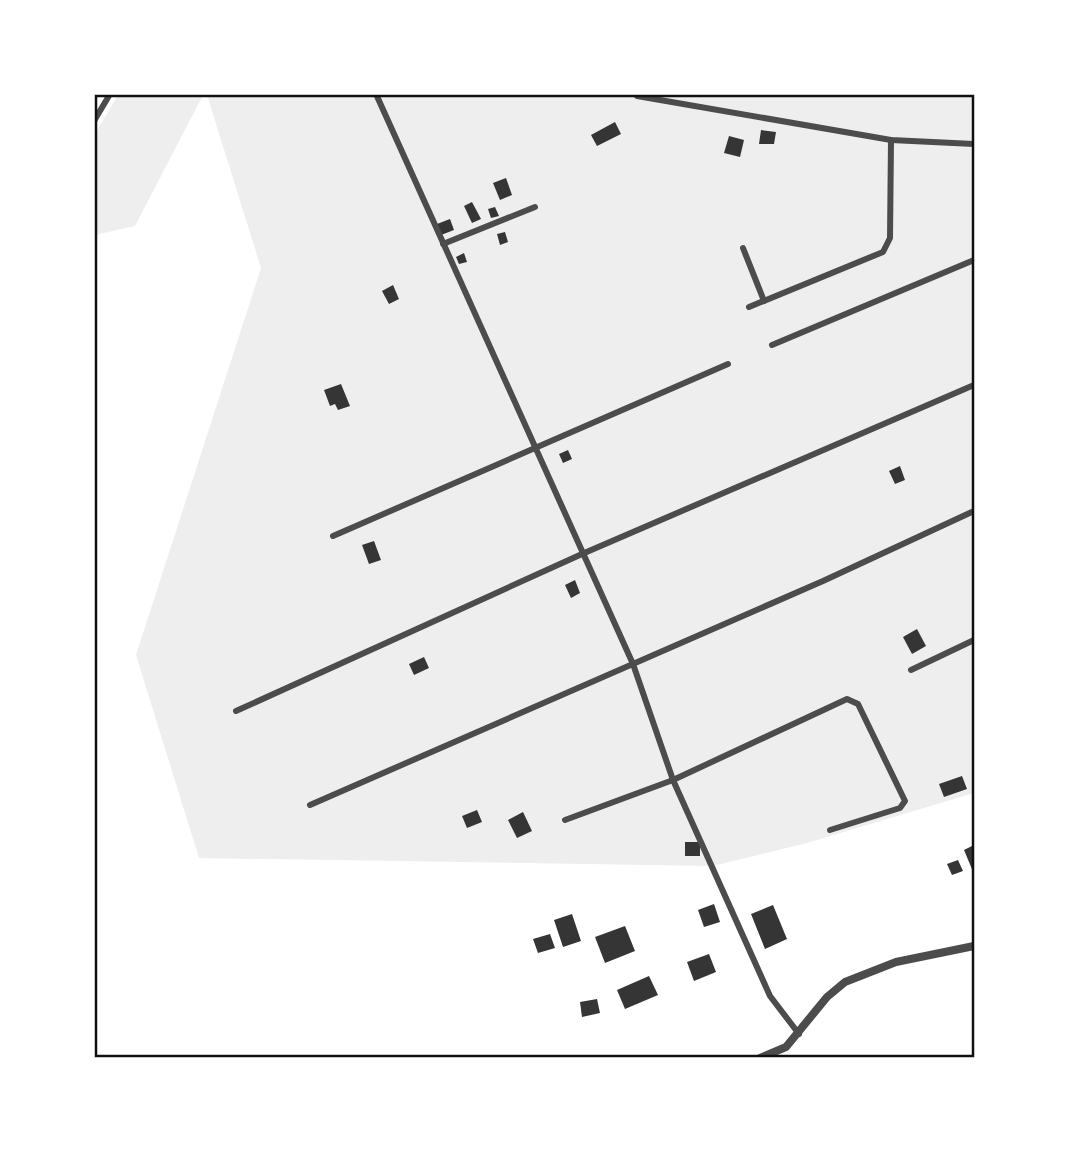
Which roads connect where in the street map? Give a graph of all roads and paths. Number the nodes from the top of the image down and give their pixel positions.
1 (110, 94) edge
2 (376, 94) edge
3 (637, 96) dead end
4 (94, 121) edge
5 (891, 140) junction
6 (975, 144) edge
7 (535, 207) dead end
8 (443, 244) junction
9 (743, 248) dead end
10 (975, 260) edge
11 (764, 301) junction
12 (749, 307) dead end
13 (772, 345) dead end
14 (728, 364) dead end
15 (975, 384) edge
16 (536, 448) junction
17 (975, 511) edge
18 (333, 536) dead end
19 (582, 554) junction
20 (975, 640) edge
21 (633, 664) junction
22 (911, 670) dead end
23 (236, 711) dead end
24 (673, 780) junction
25 (310, 805) dead end
26 (565, 820) dead end
27 (830, 830) dead end
28 (975, 946) edge
29 (799, 1034) junction
30 (760, 1058) edge

1 - 4 street
2 - 8 street
3 - 5 street
5 - 6 street
5 - 11 street
7 - 8 street
8 - 16 street
9 - 11 street
10 - 13 street
11 - 12 street
14 - 16 street
15 - 19 street
16 - 18 street
16 - 19 street
17 - 21 street
19 - 21 street
19 - 23 street
20 - 22 street
21 - 24 street
21 - 25 street
24 - 26 street
24 - 27 street
24 - 29 street
28 - 29 street
29 - 30 street

